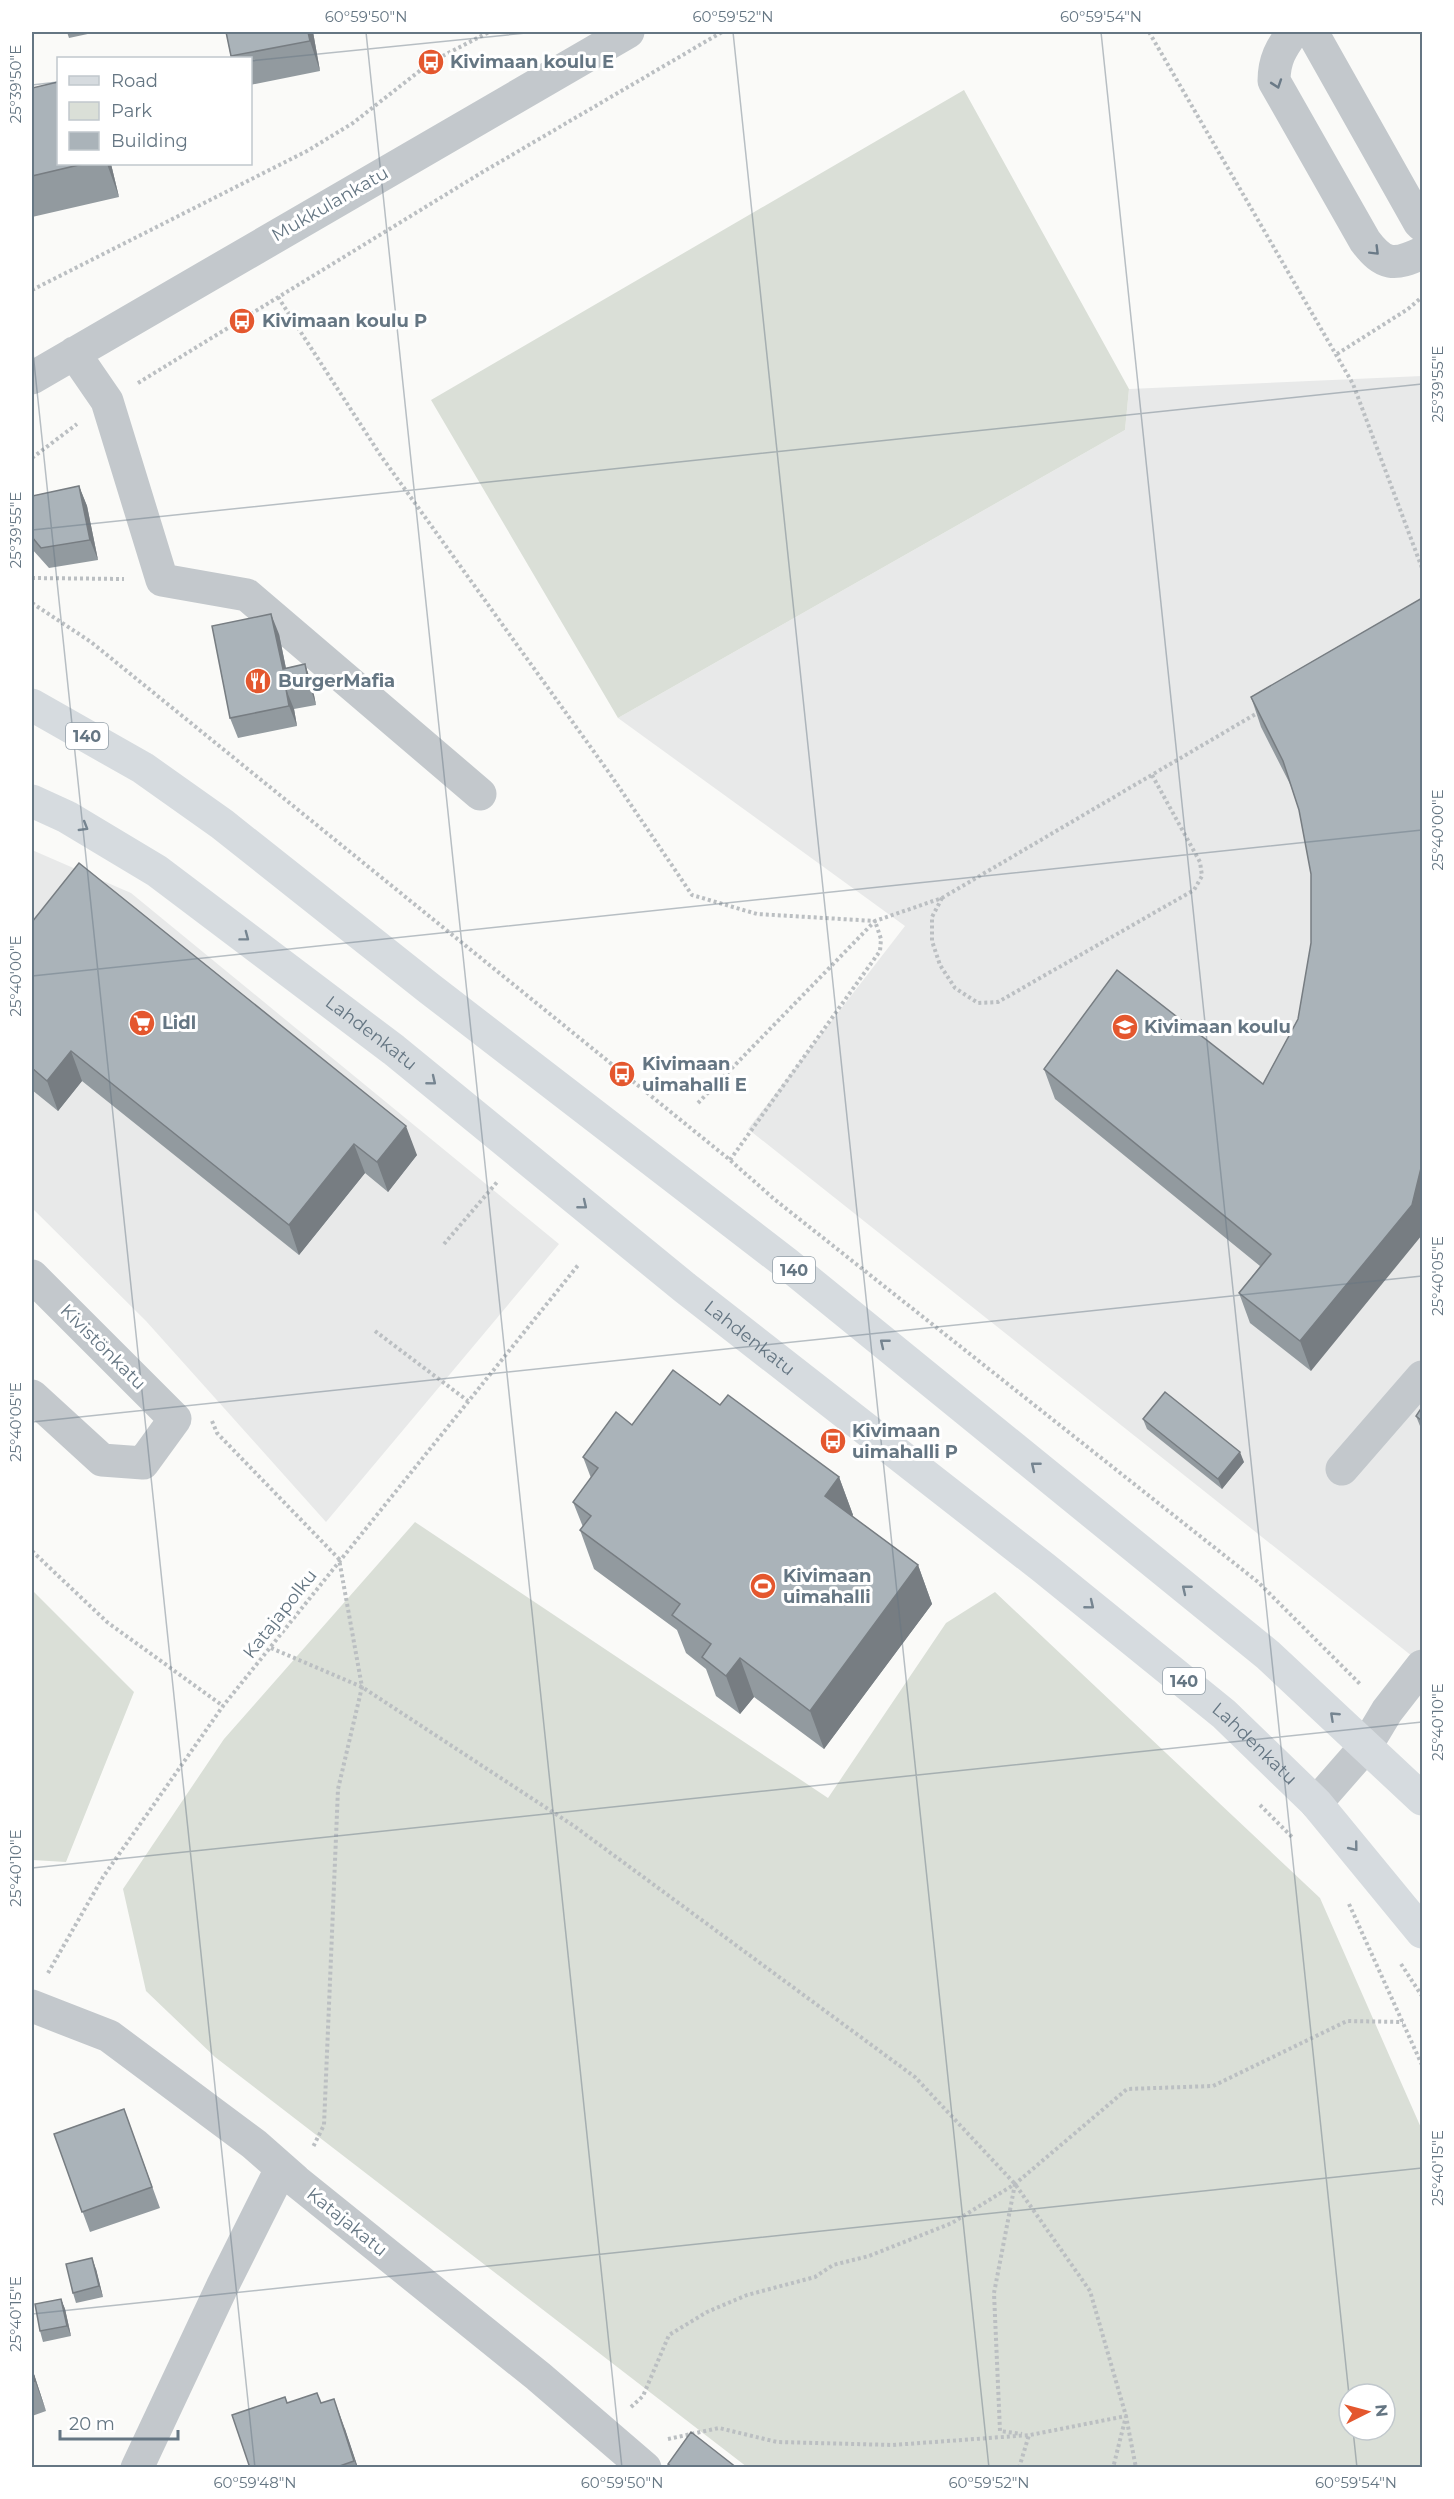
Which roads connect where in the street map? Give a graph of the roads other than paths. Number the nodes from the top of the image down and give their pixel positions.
1 (628, 32) edge
2 (1293, 32) edge
3 (1312, 32) edge
4 (1422, 225) edge
5 (1422, 253) edge
6 (74, 353) junction
7 (32, 378) edge
8 (32, 705) edge
9 (480, 794) dead end
10 (32, 801) edge
11 (32, 1276) edge
12 (1422, 1377) edge
13 (32, 1396) edge
14 (1342, 1468) dead end
15 (1422, 1666) edge
16 (1366, 1746) junction
17 (1422, 1799) edge
18 (1316, 1803) junction
19 (1422, 1932) edge
20 (38, 1994) edge
21 (288, 2175) junction
22 (634, 2458) edge
23 (137, 2468) edge

1 - 6 street, Mukkulankatu
2 -> 5 street
3 - 4 street
6 - 7 street, Mukkulankatu
6 - 9 street
16 -> 8 main road, 140
10 -> 18 main road, Lahdenkatu / 140
11 - 13 street, Kivistönkatu
12 - 14 street
15 - 16 street
16 - 17 main road, 140
16 - 18 street
18 -> 19 main road, Lahdenkatu / 140
20 - 21 street, Katajakatu
21 - 22 street, Katajakatu
21 - 23 street

